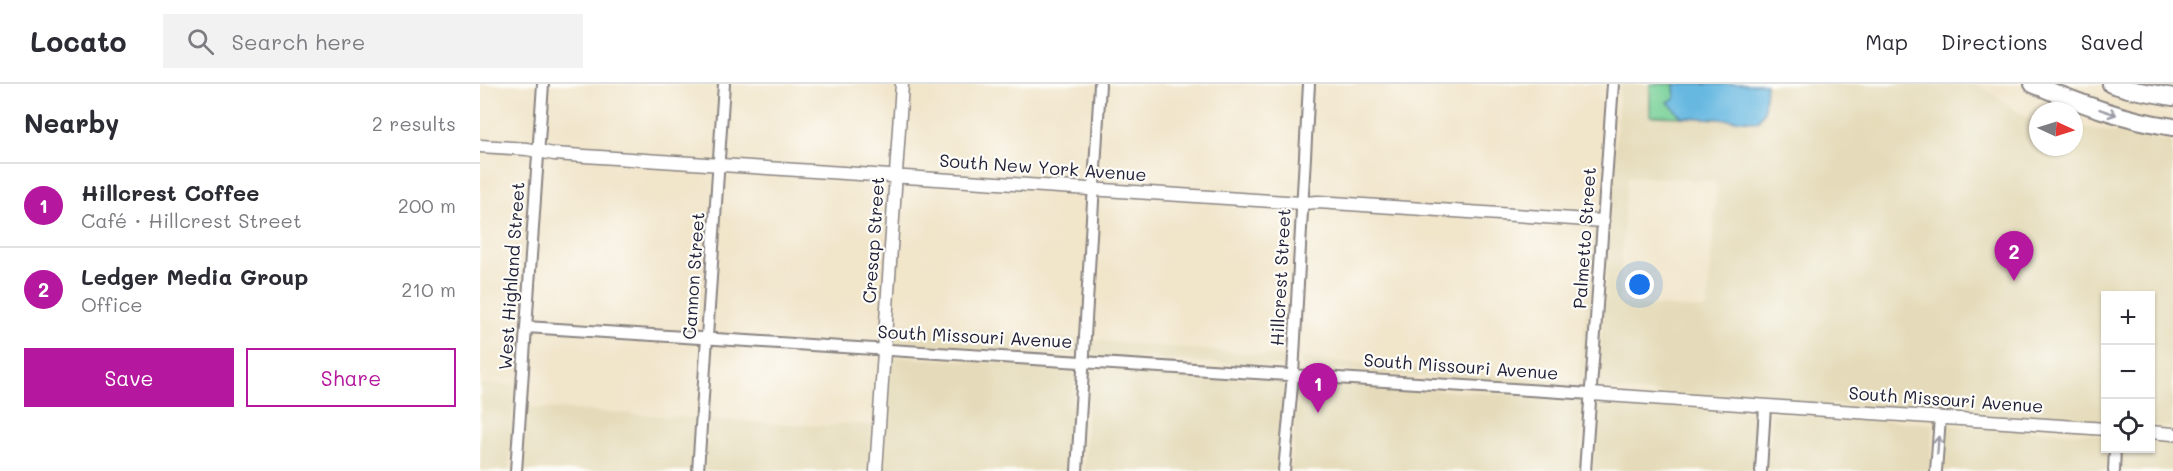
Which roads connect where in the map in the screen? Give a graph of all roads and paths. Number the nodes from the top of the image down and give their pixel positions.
1 (543, 84) edge
2 (724, 84) edge
3 (902, 84) edge
4 (1100, 84) edge
5 (1309, 84) edge
6 (1613, 84) edge
7 (2033, 84) edge
8 (2111, 84) edge
9 (2173, 97) edge
10 (2173, 127) edge
11 (480, 146) edge
12 (537, 152) junction
13 (718, 165) junction
14 (897, 177) junction
15 (1094, 189) junction
16 (1302, 203) junction
17 (1603, 221) junction
18 (526, 327) junction
19 (706, 338) junction
20 (885, 350) junction
21 (1083, 362) junction
22 (1293, 374) junction
23 (1591, 394) junction
24 (1765, 406) junction
25 (1940, 418) junction
26 (2101, 429) edge
27 (2155, 432) edge
28 (2173, 434) edge
29 (2115, 453) edge
30 (516, 471) edge
31 (698, 471) edge
32 (876, 471) edge
33 (1077, 471) edge
34 (1284, 471) edge
35 (1585, 471) edge
36 (1761, 471) edge
37 (1936, 471) edge
38 (2114, 471) edge

1 - 12 street, West Highland Street
2 - 13 street, Cannon Street
3 - 14 street, Cresap Street
4 - 15 street
5 - 16 street, Hillcrest Street
6 - 17 street, Palmetto Street
7 -> 10 main road
8 - 9 main road
11 - 12 street, South New York Avenue
12 - 13 street, South New York Avenue
12 - 18 street, West Highland Street
13 - 14 street, South New York Avenue
13 - 19 street, Cannon Street
14 - 15 street, South New York Avenue
14 - 20 street, Cresap Street
15 - 16 street, South New York Avenue
15 - 21 street
16 - 17 street, South New York Avenue
16 - 22 street, Hillcrest Street
17 - 23 street, Palmetto Street
18 - 19 street, South Missouri Avenue
18 - 30 street, West Highland Street
19 - 20 street, South Missouri Avenue
19 - 31 street, Cannon Street
20 - 21 street, South Missouri Avenue
20 - 32 street, Cresap Street
21 - 22 street, South Missouri Avenue
21 - 33 street
22 - 23 street, South Missouri Avenue
22 - 34 street, Hillcrest Street
23 - 24 street, South Missouri Avenue
23 - 35 street, Palmetto Street
24 - 25 street, South Missouri Avenue
24 - 36 street
25 - 26 street, South Missouri Avenue
37 -> 25 street
27 - 28 street
29 - 38 street

